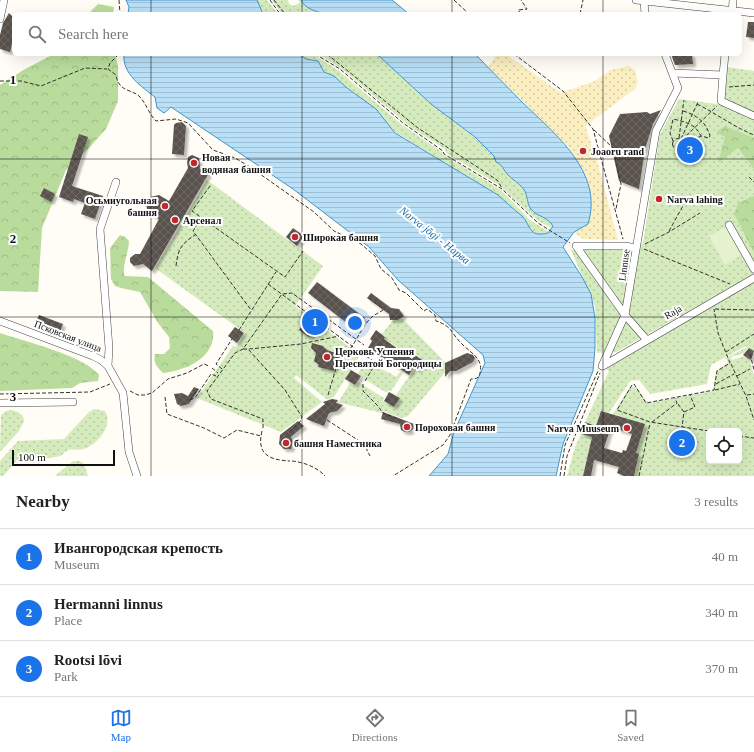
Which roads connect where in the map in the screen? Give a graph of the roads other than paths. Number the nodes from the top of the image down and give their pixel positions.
1 (4, 0) edge
2 (640, 0) edge
3 (733, 0) edge
4 (644, 12) edge
5 (732, 12) edge
6 (742, 12) edge
7 (754, 13) edge
8 (0, 19) edge
9 (666, 56) edge
10 (725, 56) edge
11 (673, 73) junction
12 (723, 75) junction
13 (754, 116) edge
14 (116, 182) dead end
15 (729, 225) dead end
16 (636, 248) junction
17 (754, 269) edge
18 (754, 278) edge
19 (625, 315) junction
20 (0, 322) edge
21 (646, 339) junction
22 (108, 366) junction
23 (602, 366) joint
24 (74, 402) dead end
25 (0, 403) edge
26 (138, 476) edge

1 - 8 street
2 - 4 street
2 - 5 street
3 - 5 street
6 - 7 street
9 - 11 street, Linnuse
10 - 12 street
11 - 12 street
11 - 16 street, Linnuse
12 - 13 street
14 - 22 street
15 - 17 street
16 - 19 street, Linnuse
16 - 19 street
18 - 21 street, Raja
19 - 21 street
19 - 23 street, Linnuse
20 - 22 street, Псковская улица
21 - 23 street, Raja
22 - 26 street, Псковская улица
24 - 25 street

